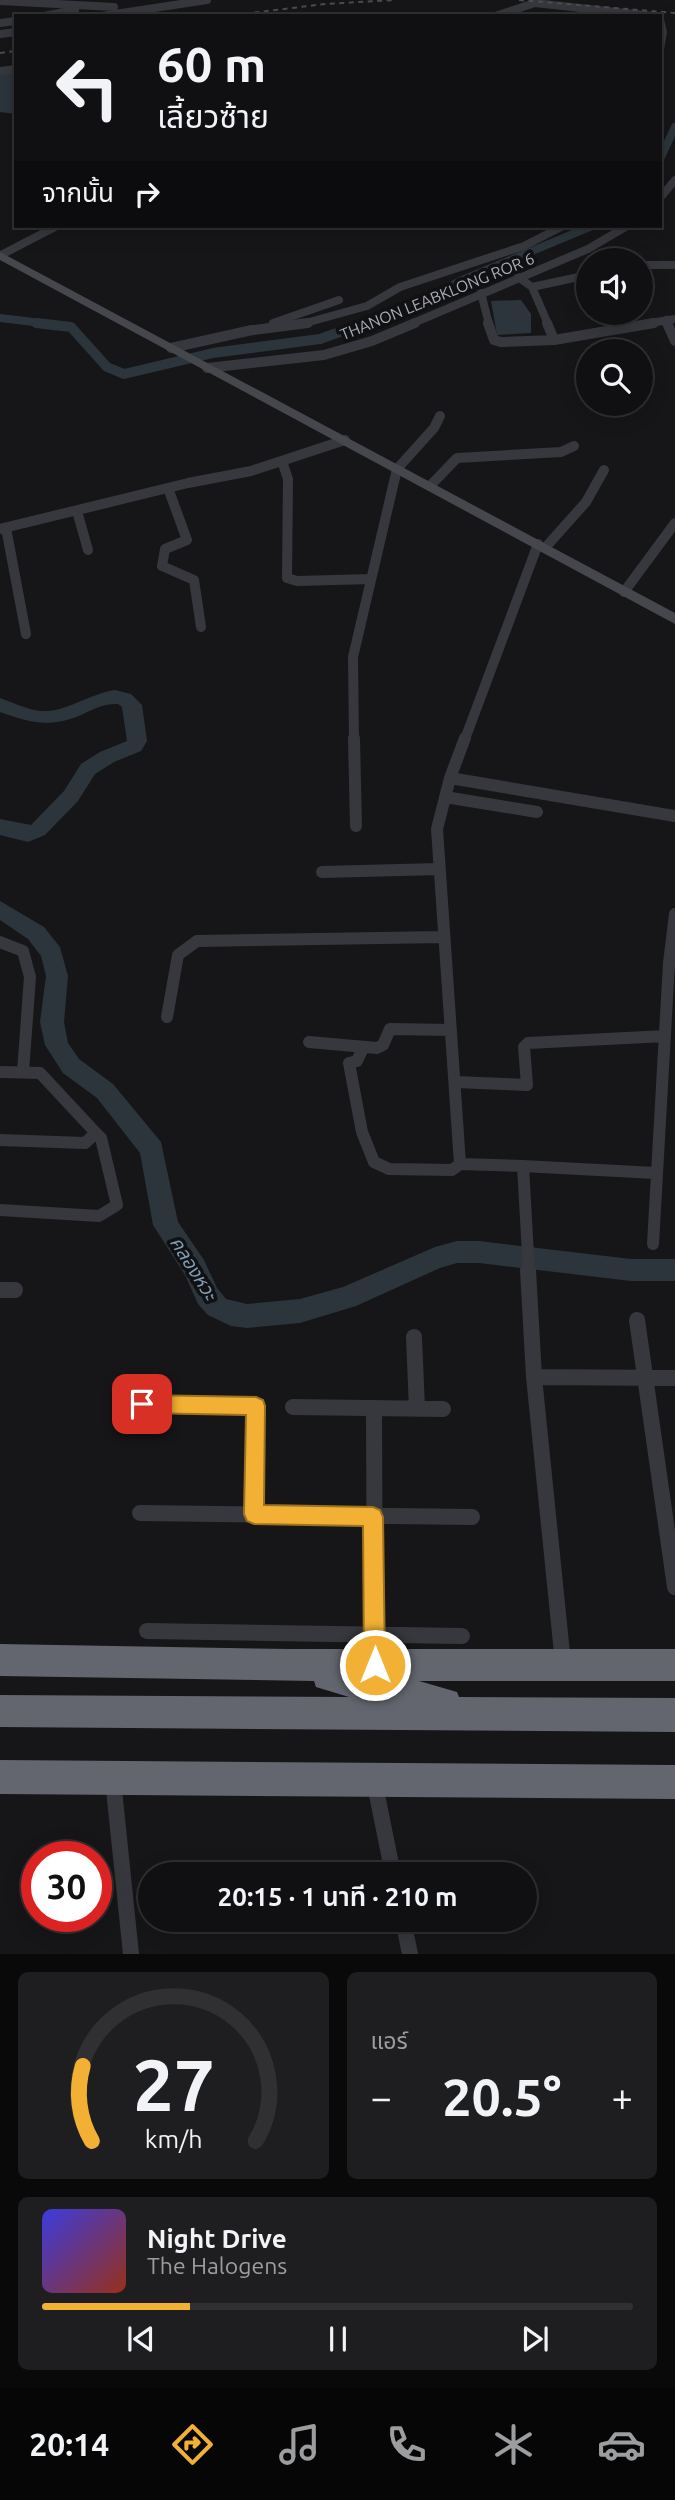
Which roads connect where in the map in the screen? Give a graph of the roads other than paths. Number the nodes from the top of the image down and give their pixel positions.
1 (207, 0) edge
2 (0, 1) edge
3 (97, 6) junction
4 (111, 9) edge
5 (55, 14) edge
6 (501, 14) edge
7 (633, 14) edge
8 (662, 28) edge
9 (663, 32) junction
10 (675, 33) edge
11 (662, 38) edge
12 (675, 180) edge
13 (662, 196) edge
14 (53, 228) edge
15 (558, 228) edge
16 (623, 228) edge
17 (0, 255) edge
18 (653, 265) edge
19 (675, 265) edge
20 (518, 277) junction
21 (576, 278) edge
22 (532, 287) junction
23 (481, 293) junction
24 (339, 300) dead end
25 (670, 319) edge
26 (247, 331) junction
27 (554, 340) junction
28 (675, 341) edge
29 (172, 348) junction
30 (207, 368) junction
31 (440, 416) dead end
32 (345, 440) junction
33 (574, 446) dead end
34 (282, 461) junction
35 (397, 469) junction
36 (604, 470) dead end
37 (430, 486) junction
38 (168, 488) junction
39 (77, 511) junction
40 (675, 523) edge
41 (3, 529) edge
42 (4, 541) edge
43 (541, 546) junction
44 (88, 550) dead end
45 (371, 579) junction
46 (624, 592) junction
47 (675, 619) edge
48 (201, 627) dead end
49 (26, 634) dead end
50 (450, 778) junction
51 (530, 791) junction
52 (445, 797) junction
53 (675, 816) edge
54 (356, 826) dead end
55 (439, 869) junction
56 (322, 872) dead end
57 (675, 914) edge
58 (444, 937) junction
59 (0, 942) edge
60 (167, 1017) dead end
61 (451, 1030) junction
62 (665, 1036) junction
63 (309, 1042) dead end
64 (363, 1048) junction
65 (0, 1072) edge
66 (23, 1072) junction
67 (455, 1082) junction
68 (96, 1133) junction
69 (0, 1140) edge
70 (460, 1164) junction
71 (523, 1166) junction
72 (655, 1173) junction
73 (0, 1210) edge
74 (653, 1244) dead end
75 (0, 1290) edge
76 (15, 1290) dead end
77 (637, 1320) dead end
78 (414, 1337) dead end
79 (534, 1377) junction
80 (644, 1377) junction
81 (675, 1378) edge
82 (142, 1404) dead end
83 (293, 1407) dead end
84 (374, 1408) junction
85 (417, 1409) junction
86 (443, 1409) dead end
87 (140, 1513) dead end
88 (254, 1514) junction
89 (373, 1517) junction
90 (472, 1517) dead end
91 (675, 1587) edge
92 (147, 1631) dead end
93 (462, 1636) dead end
94 (375, 1650) junction
95 (0, 1660) edge
96 (563, 1664) junction
97 (290, 1665) junction
98 (675, 1665) edge
99 (0, 1710) edge
100 (486, 1714) junction
101 (675, 1715) edge
102 (113, 1776) junction
103 (0, 1777) edge
104 (373, 1780) junction
105 (675, 1782) edge
106 (390, 1862) edge
107 (405, 1932) edge
108 (131, 1954) edge
109 (410, 1954) edge

1 - 4 street
2 - 3 street
3 - 4 street
3 - 5 street
6 - 7 street
8 - 9 street
9 - 10 street
9 - 11 street
12 - 13 street
14 - 17 street
15 - 26 street
16 - 20 street, THANON LEABKLONG ROR 6
17 - 29 street
18 - 19 street
20 - 22 street
20 - 23 street, THANON LEABKLONG ROR 6
21 - 22 street
22 - 27 street
23 - 27 street
23 - 30 street, THANON LEABKLONG ROR 6
24 - 26 street
25 - 27 street
25 - 28 street
26 - 29 street
29 - 30 street
30 - 32 street
31 - 35 street
32 - 34 street
32 - 35 street
33 - 37 street
34 - 38 street
34 - 45 street
35 - 37 street
35 - 45 street
36 - 43 street
37 - 43 street
38 - 39 street
38 - 48 street
39 - 41 street
39 - 44 street
40 - 46 street
41 - 42 street
42 - 49 street
43 - 46 street
43 - 50 street
45 - 54 street
46 - 47 street
50 - 51 street
50 - 52 street
51 - 52 street
51 - 53 street
52 - 55 street
55 - 56 street
55 - 58 street
57 - 62 street
58 - 60 street
58 - 61 street
59 - 66 street
61 - 64 street
61 - 67 street
62 - 67 street
62 - 72 street
63 - 64 street
64 - 70 street
65 - 66 street
66 - 68 street
67 - 70 street
68 - 69 street
68 - 73 street
70 - 71 street
71 - 72 street
71 - 79 street
72 - 74 street
75 - 76 street
77 - 80 street
78 - 85 street
79 - 80 street
79 - 96 street
80 - 81 street
80 - 91 street
82 - 88 street
83 - 84 street
84 - 85 street
84 - 89 street
85 - 86 street
87 - 88 street
88 - 89 street
89 - 90 street
89 - 94 street
92 - 94 street
93 - 94 street
94 - 96 highway
94 - 97 highway
95 - 97 highway
96 - 98 highway
97 - 100 highway
99 - 100 highway
100 - 101 highway
102 - 103 highway
102 - 104 highway
102 - 108 street
104 - 105 highway
104 - 106 street
107 - 109 street

